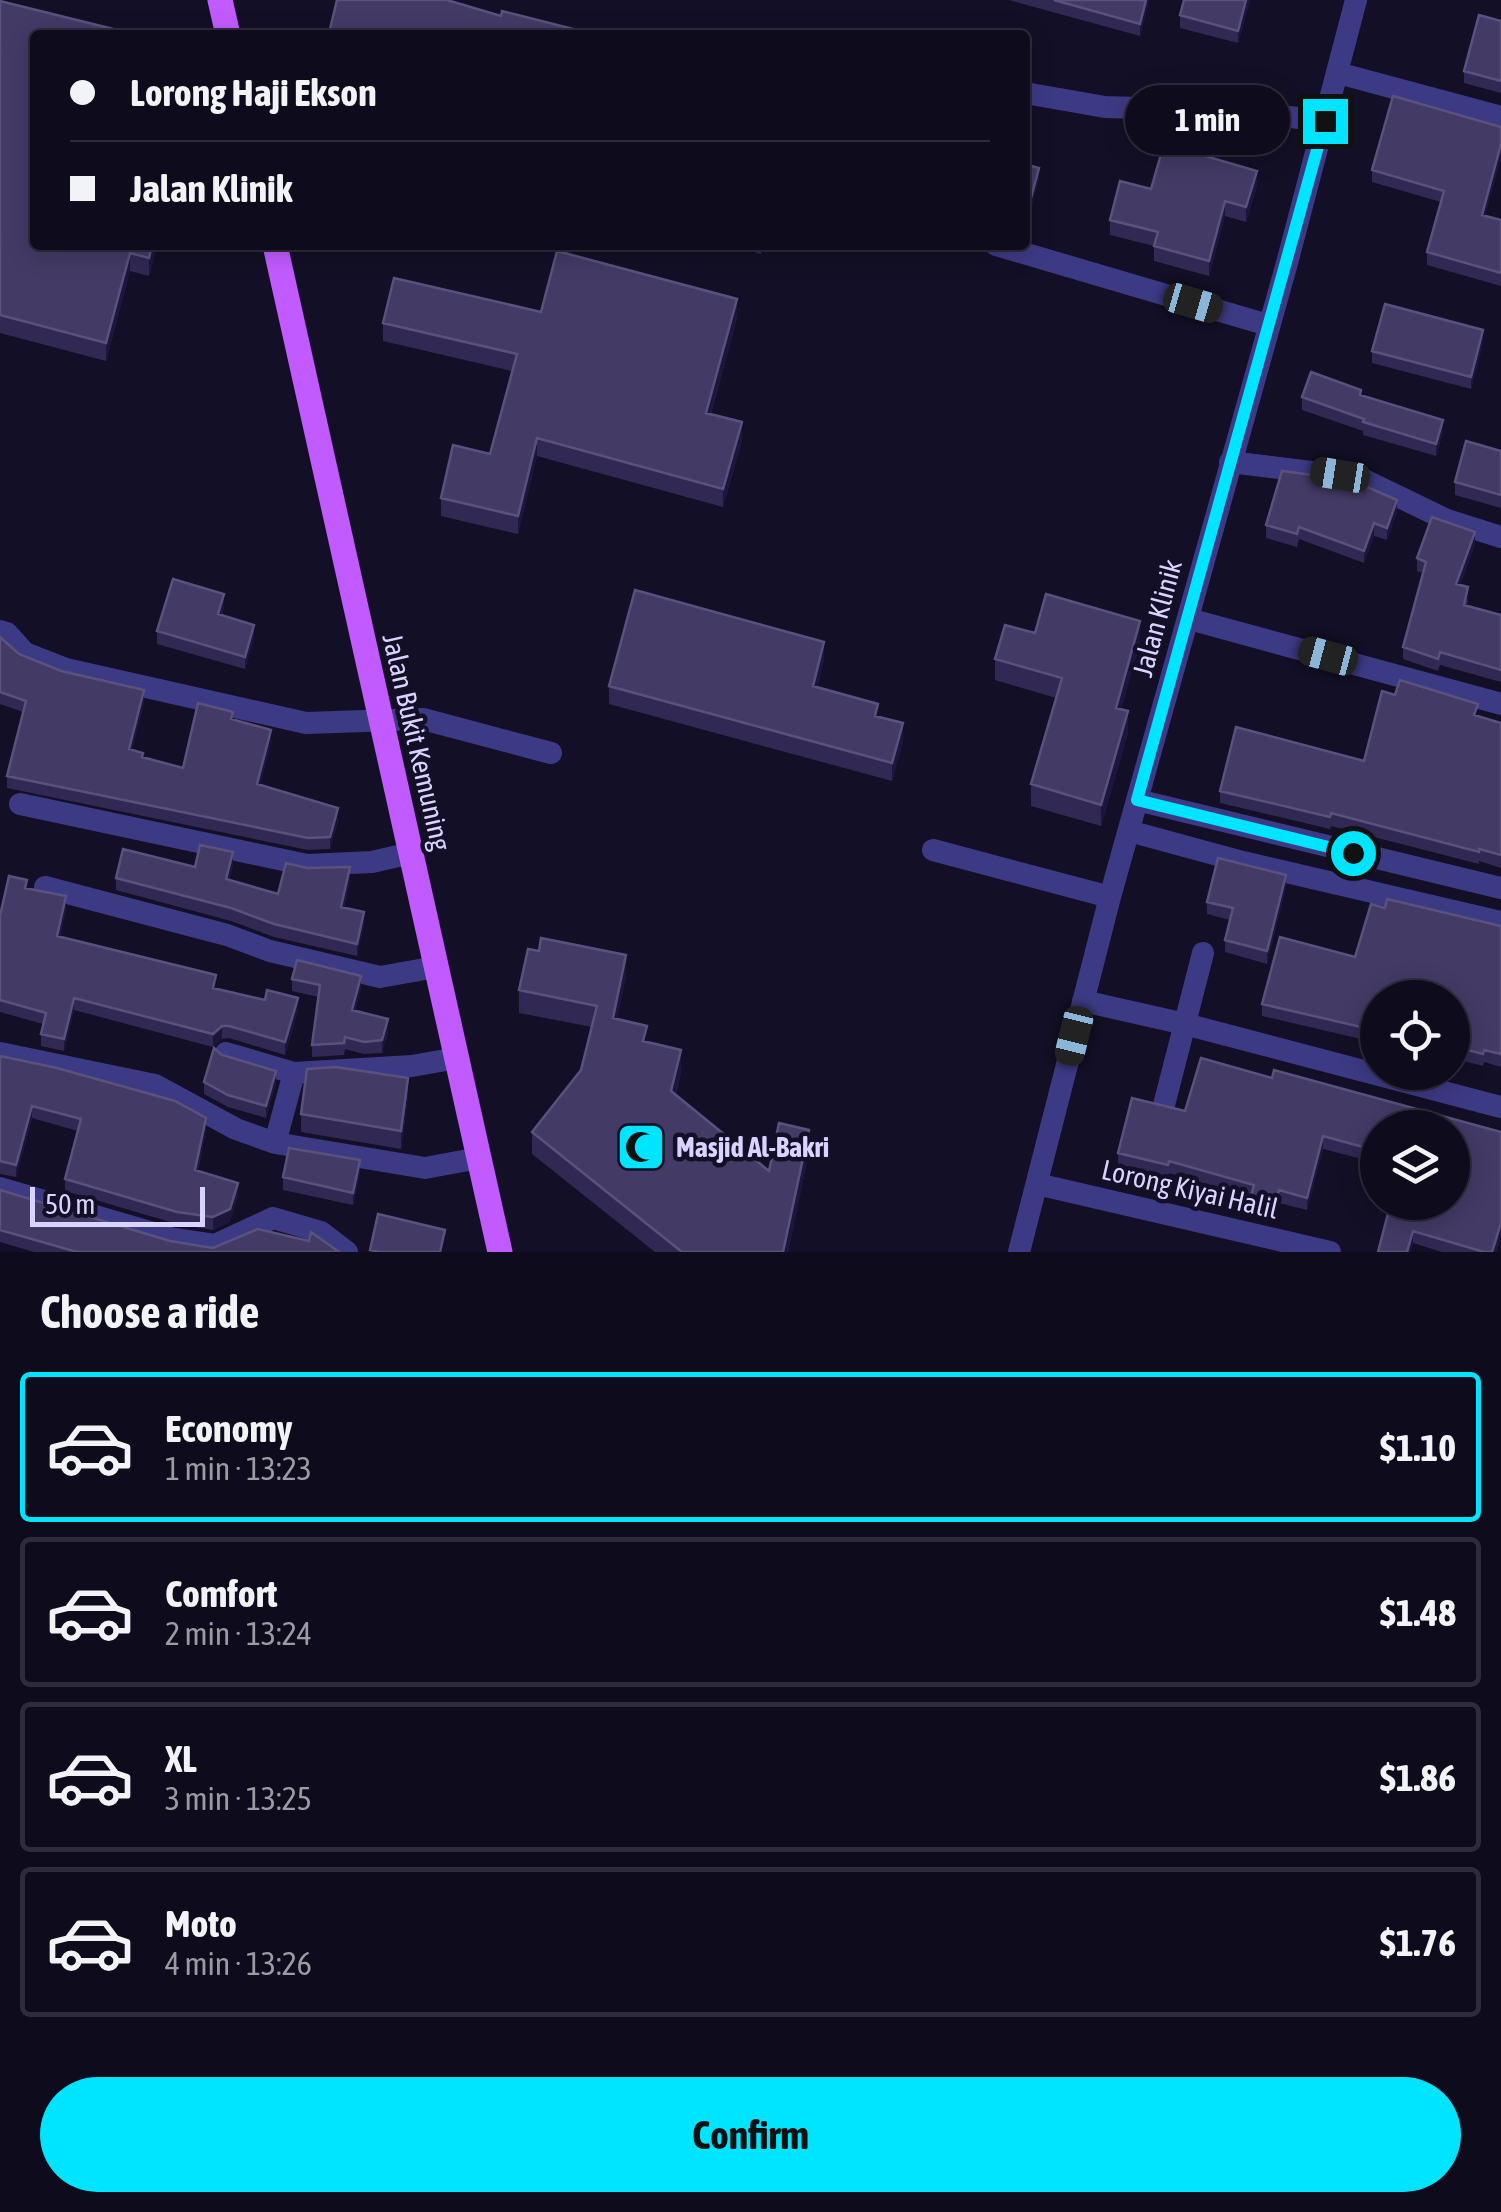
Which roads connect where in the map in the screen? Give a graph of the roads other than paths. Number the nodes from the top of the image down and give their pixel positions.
1 (220, 0) edge
2 (1356, 0) edge
3 (227, 30) edge
4 (1338, 73) junction
5 (1030, 94) edge
6 (1501, 116) edge
7 (1325, 121) junction
8 (276, 250) edge
9 (1013, 250) edge
10 (1268, 325) junction
11 (1230, 462) junction
12 (1501, 537) edge
13 (1189, 619) junction
14 (0, 631) edge
15 (1501, 704) edge
16 (381, 719) junction
17 (552, 754) dead end
18 (1137, 800) junction
19 (20, 804) dead end
20 (1128, 831) junction
21 (933, 850) dead end
22 (411, 852) junction
23 (46, 887) dead end
24 (1501, 888) edge
25 (1110, 897) junction
26 (1501, 922) edge
27 (1202, 953) dead end
28 (436, 967) junction
29 (1083, 1002) junction
30 (1185, 1024) junction
31 (0, 1053) edge
32 (226, 1053) edge
33 (456, 1058) junction
34 (294, 1073) junction
35 (1164, 1105) edge
36 (1501, 1107) edge
37 (275, 1144) junction
38 (479, 1158) junction
39 (1037, 1184) junction
40 (0, 1188) edge
41 (347, 1252) edge
42 (500, 1252) edge
43 (1018, 1252) edge
44 (1330, 1252) edge

1 - 3 main road
2 - 4 street, Jalan Klinik
4 - 6 street
4 - 7 street, Jalan Klinik
5 - 7 street
7 - 10 street, Jalan Klinik
8 - 16 main road, Jalan Bukit Kemuning
9 - 10 street
10 - 11 street, Jalan Klinik
11 - 12 street
11 - 13 street, Jalan Klinik
13 - 15 street
13 - 18 street, Jalan Klinik
14 - 16 street
16 - 17 street
16 - 22 main road, Jalan Bukit Kemuning
18 - 20 street, Jalan Klinik
18 - 24 street
19 - 22 street
20 - 25 street, Jalan Klinik
20 - 26 street
21 - 25 street
22 - 28 main road, Jalan Bukit Kemuning
23 - 28 street
25 - 29 street, Jalan Klinik
27 - 30 street
28 - 33 main road, Jalan Bukit Kemuning
29 - 30 street
29 - 39 street, Jalan Klinik
30 - 35 street
30 - 36 street
31 - 37 street
32 - 34 street
33 - 34 street
33 - 38 main road, Jalan Bukit Kemuning
34 - 37 street
37 - 38 street
38 - 42 main road, Jalan Bukit Kemuning
39 - 43 street, Jalan Klinik
39 - 44 street, Lorong Kiyai Halil
40 - 41 street

